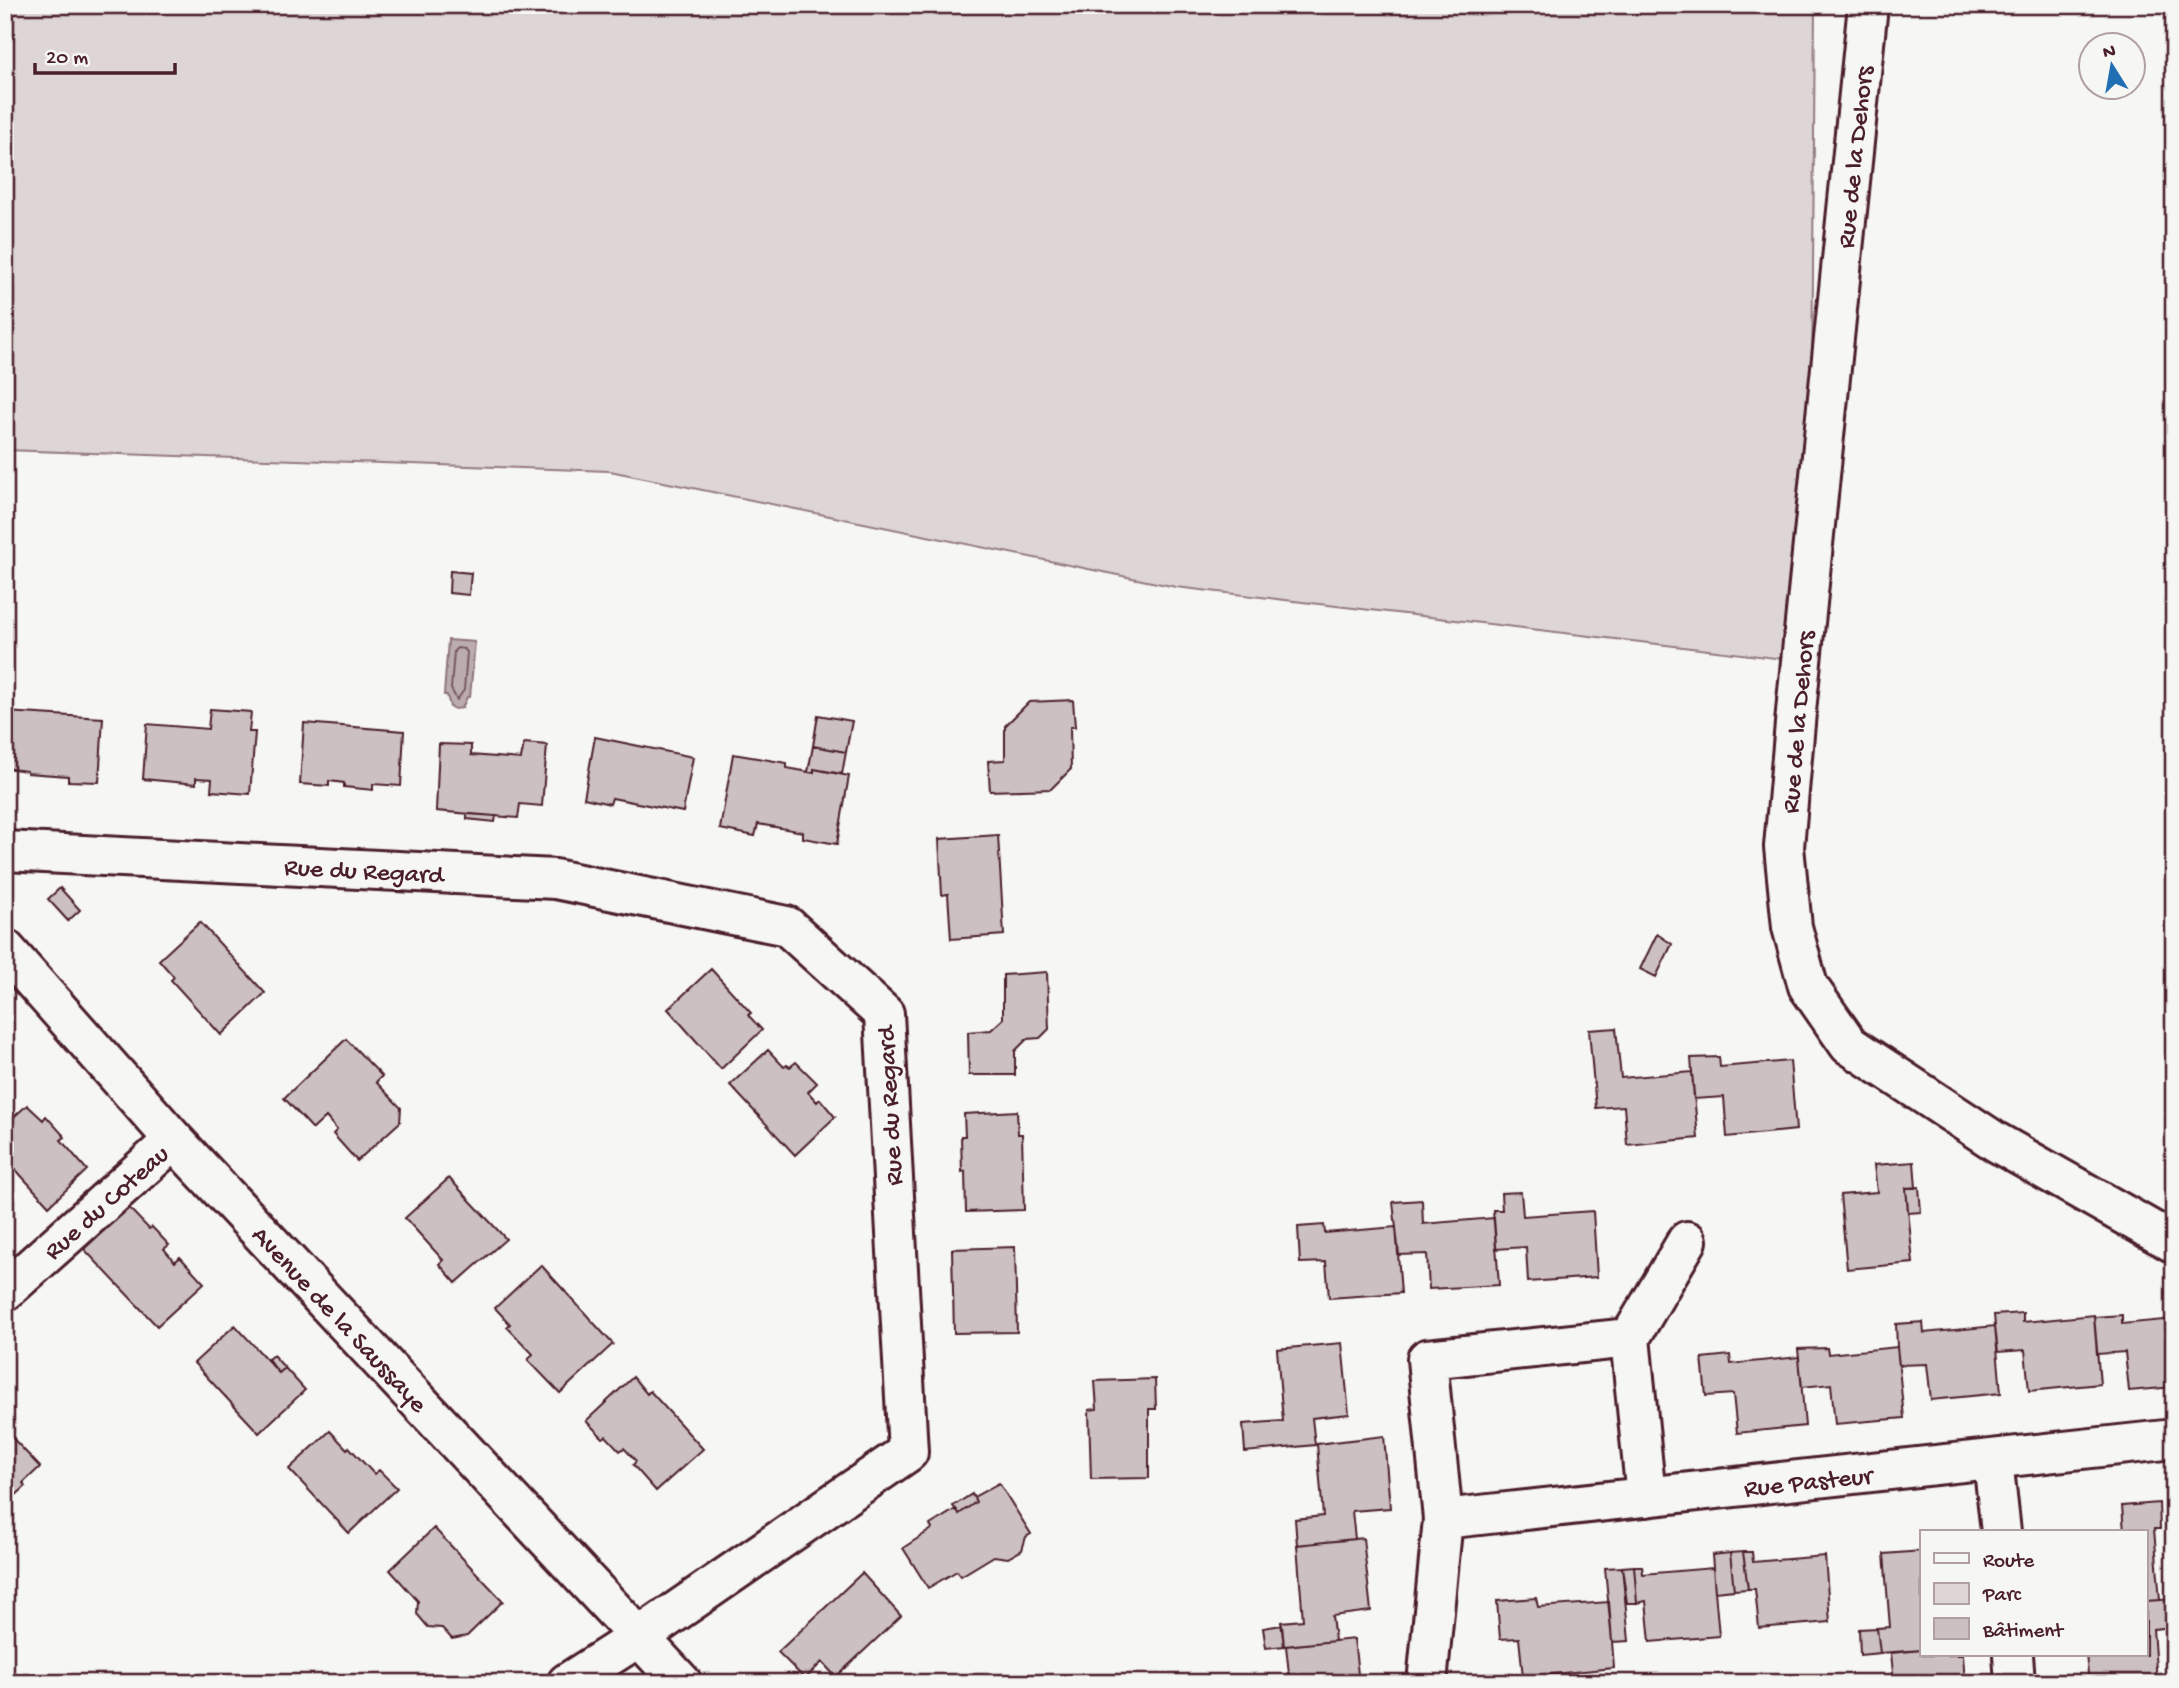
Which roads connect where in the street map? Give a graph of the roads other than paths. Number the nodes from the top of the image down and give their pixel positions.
1 (1868, 5) edge
2 (5, 851) edge
3 (5, 949) edge
4 (174, 1140) junction
5 (1687, 1241) dead end
6 (2174, 1243) edge
7 (5, 1291) edge
8 (1630, 1338) junction
9 (2174, 1439) edge
10 (1993, 1460) junction
11 (1646, 1497) junction
12 (1443, 1518) junction
13 (2001, 1530) edge
14 (639, 1637) junction
15 (2013, 1656) edge
16 (567, 1683) edge
17 (682, 1683) edge
18 (1427, 1683) edge
19 (2015, 1683) edge

1 - 6 street, Rue de la Dehors
2 - 14 street, Rue du Regard
3 - 4 street, Avenue de la Saussaye
4 - 7 street, Rue du Coteau
4 - 14 street, Avenue de la Saussaye
5 - 8 street
8 - 11 street
8 - 12 street
9 - 10 street, Rue Pasteur
10 - 11 street, Rue Pasteur
10 - 13 street
11 - 12 street, Rue Pasteur
12 - 18 street
14 - 16 street, Rue du Regard
14 - 17 street, Avenue de la Saussaye
15 - 19 street

